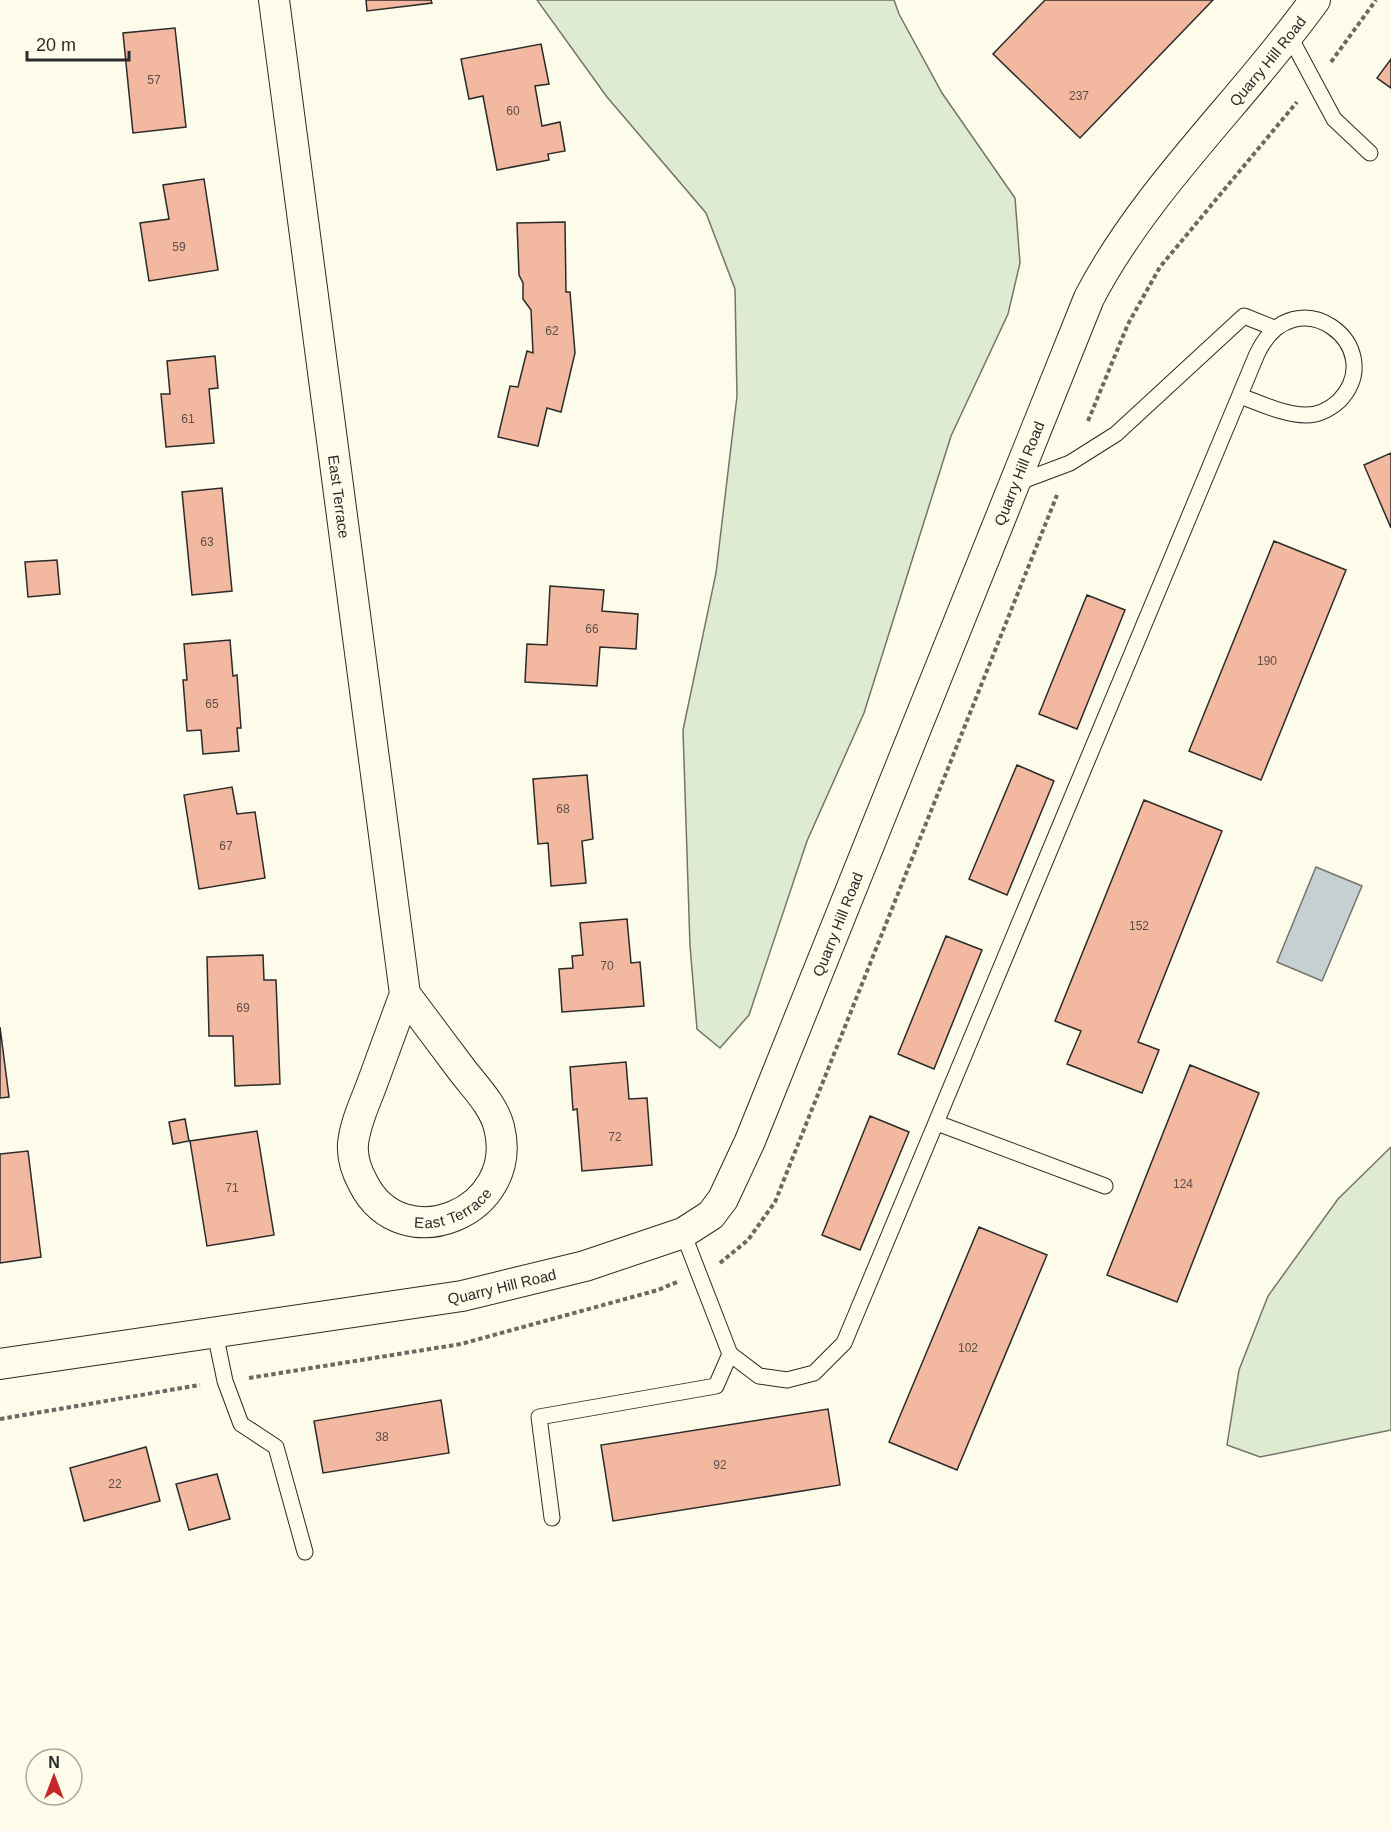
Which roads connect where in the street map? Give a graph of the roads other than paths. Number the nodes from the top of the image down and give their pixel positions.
1 (274, 0) edge
2 (1315, 0) edge
3 (1289, 35) junction
4 (1370, 153) dead end
5 (1274, 328) junction
6 (1240, 396) junction
7 (1014, 484) junction
8 (405, 994) junction
9 (937, 1123) junction
10 (1105, 1186) dead end
11 (683, 1233) junction
12 (214, 1333) junction
13 (730, 1354) junction
14 (0, 1364) edge
15 (552, 1518) dead end
16 (305, 1552) dead end

1 - 8 street, East Terrace
2 - 3 street, Quarry Hill Road
3 - 4 lane
3 - 7 street, Quarry Hill Road
5 - 6 lane
5 - 6 lane
5 - 7 lane
6 - 9 lane
7 - 11 street, Quarry Hill Road
8 - 8 street, East Terrace
9 - 10 lane
9 - 13 lane
11 - 12 street, Quarry Hill Road
11 - 13 lane
12 - 14 street, Quarry Hill Road
12 - 16 lane
13 - 15 lane

